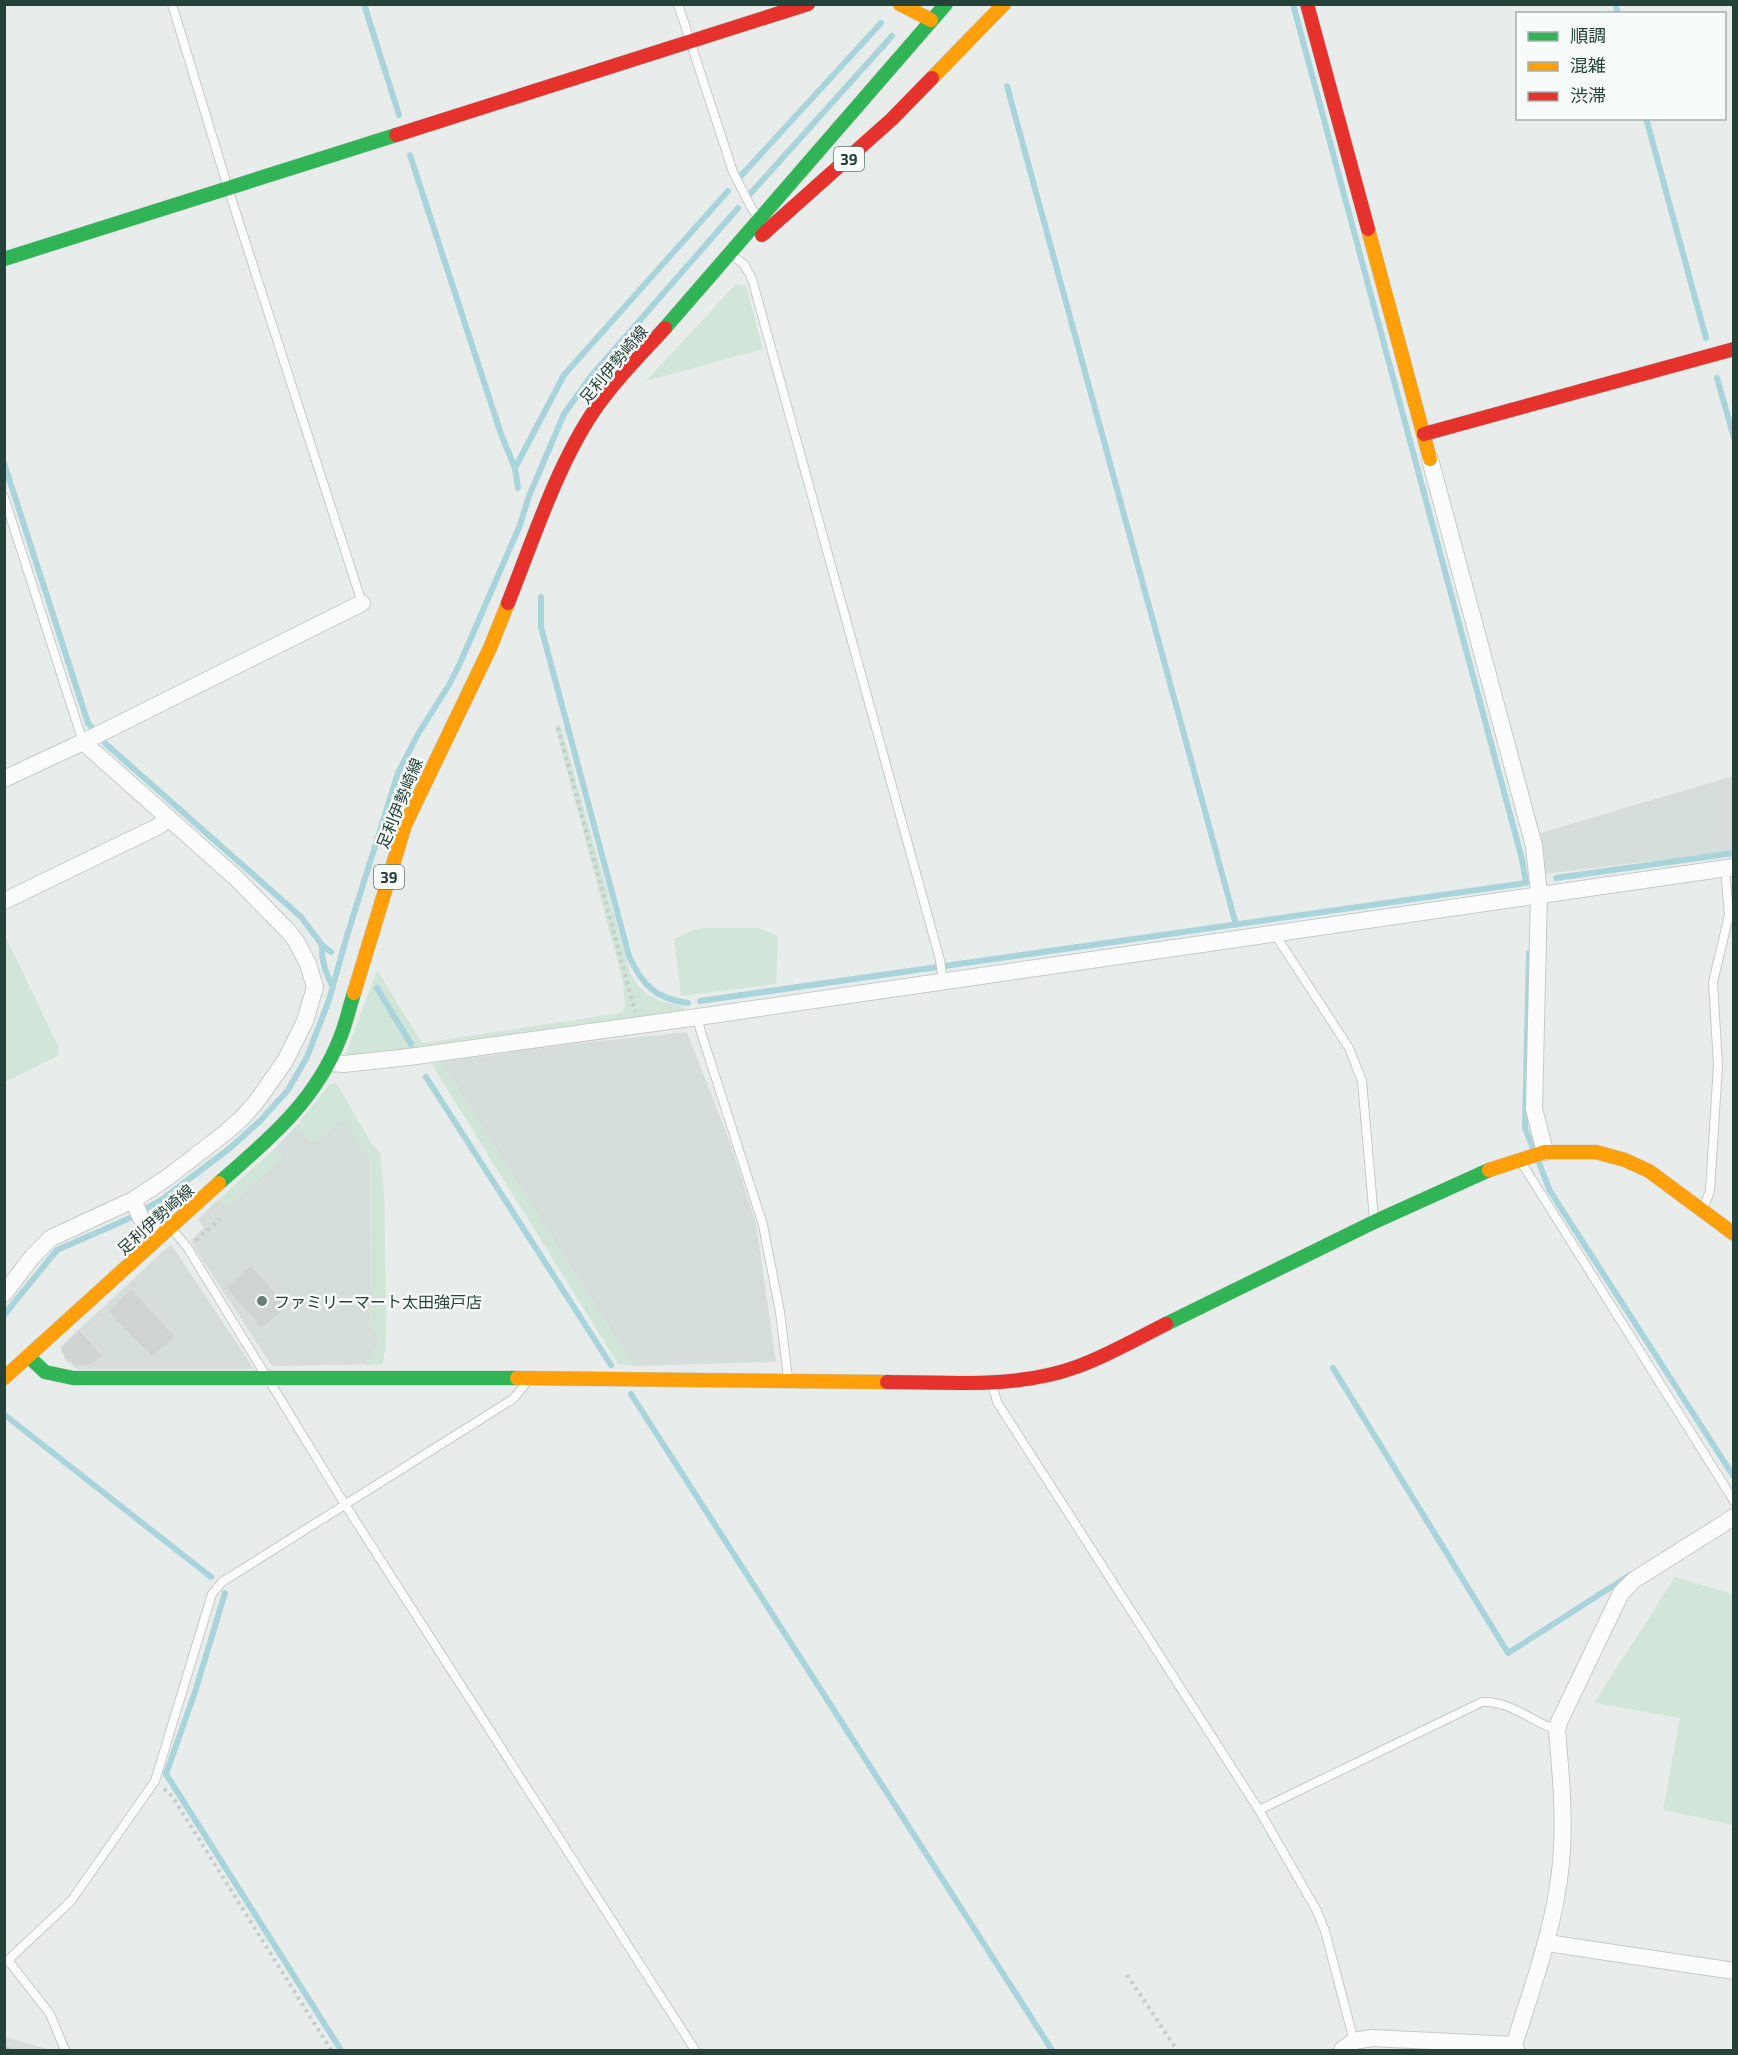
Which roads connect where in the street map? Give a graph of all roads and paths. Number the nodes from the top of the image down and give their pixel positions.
1 (172, 4) edge
2 (678, 4) edge
3 (808, 4) edge
4 (900, 4) edge
5 (946, 4) edge
6 (993, 4) edge
7 (1004, 4) edge
8 (1307, 4) edge
9 (930, 20) junction
10 (969, 22) dead end
11 (950, 23) dead end
12 (690, 42) junction
13 (936, 73) junction
14 (228, 188) junction
15 (759, 217) junction
16 (4, 259) edge
17 (737, 259) junction
18 (685, 304) junction
19 (1734, 350) edge
20 (1424, 434) junction
21 (1430, 459) joint
22 (4, 497) edge
23 (362, 603) joint
24 (558, 728) dead end
25 (83, 742) junction
26 (4, 779) edge
27 (169, 818) junction
28 (1729, 868) edge
29 (1539, 894) junction
30 (4, 901) edge
31 (1274, 933) junction
32 (943, 981) junction
33 (698, 1017) junction
34 (638, 1025) junction
35 (330, 1063) junction
36 (1545, 1152) junction
37 (1520, 1159) junction
38 (137, 1208) junction
39 (1702, 1210) junction
40 (220, 1220) dead end
41 (1374, 1222) junction
42 (164, 1232) junction
43 (1734, 1234) edge
44 (192, 1243) dead end
45 (4, 1294) edge
46 (29, 1357) junction
47 (4, 1378) edge
48 (270, 1379) junction
49 (531, 1379) junction
50 (789, 1382) junction
51 (992, 1383) junction
52 (1734, 1501) edge
53 (346, 1506) junction
54 (1734, 1517) edge
55 (1557, 1730) junction
56 (154, 1781) junction
57 (1259, 1810) junction
58 (1547, 1943) junction
59 (1734, 1971) edge
60 (1127, 1975) dead end
61 (1348, 2046) edge
62 (1515, 2048) edge
63 (64, 2050) edge
64 (331, 2050) edge
65 (695, 2050) edge
66 (1177, 2050) edge

1 - 14 lane
2 - 12 lane
3 - 12 street
4 - 9 street
5 - 9 street, 足利伊勢崎線 / 39
6 - 10 street
7 - 13 street, 足利伊勢崎線 / 39
8 - 20 street
9 - 11 street
9 - 13 street
9 - 15 street, 足利伊勢崎線 / 39
12 - 14 street
12 - 15 lane
13 - 17 street, 足利伊勢崎線 / 39
14 - 16 street
14 - 23 lane
15 - 18 street, 足利伊勢崎線 / 39
17 - 18 street, 足利伊勢崎線 / 39
17 - 32 lane
18 - 35 street, 足利伊勢崎線 / 39
19 - 20 street
20 - 21 street
21 - 29 street
22 - 25 lane
23 - 25 street
24 - 34 path
25 - 26 street
25 - 27 street
27 - 30 street
27 - 38 street
28 - 29 street
28 - 39 lane
29 - 31 street
29 - 36 street
31 - 32 street
31 - 41 lane
32 - 33 street
33 - 34 street
33 - 50 lane
34 - 35 street
35 - 42 street, 足利伊勢崎線 / 39
36 - 37 street
36 - 39 street
37 - 41 street
37 - 52 lane
38 - 42 street
38 - 45 street
39 - 43 street
40 - 44 path
41 - 51 street
42 - 46 street, 足利伊勢崎線 / 39
42 - 48 lane
46 - 47 street, 足利伊勢崎線 / 39
46 - 48 street
48 - 49 street
48 - 53 lane
49 - 50 street
49 - 53 lane
50 - 51 street
51 - 57 lane
53 - 56 lane
53 - 65 lane
54 - 55 street
55 - 57 lane
55 - 58 street
56 - 63 lane
56 - 64 path
57 - 61 lane
58 - 59 street
58 - 62 street
60 - 66 path
61 - 62 street

